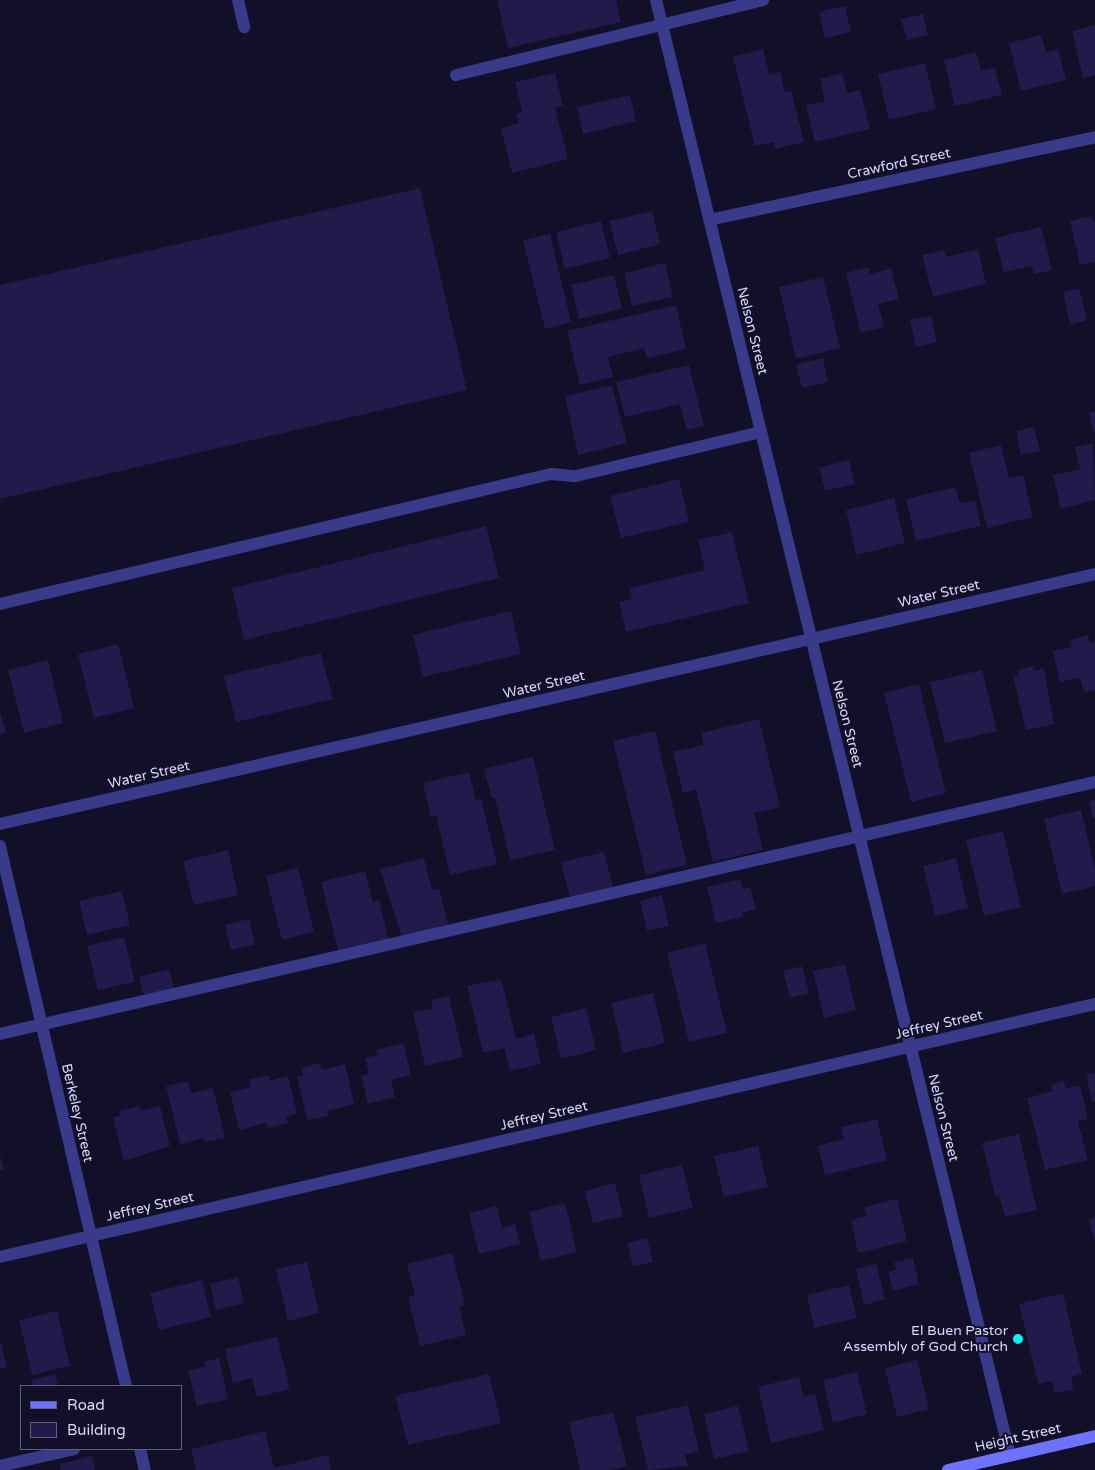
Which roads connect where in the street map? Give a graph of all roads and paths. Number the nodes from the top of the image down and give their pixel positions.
1 (238, 0) edge
2 (656, 0) edge
3 (763, 0) edge
4 (661, 22) junction
5 (244, 27) dead end
6 (456, 75) dead end
7 (1095, 137) edge
8 (709, 220) junction
9 (761, 432) junction
10 (1095, 574) edge
11 (0, 604) edge
12 (811, 639) junction
13 (1095, 782) edge
14 (0, 824) edge
15 (859, 837) junction
16 (0, 846) edge
17 (1095, 1004) edge
18 (42, 1024) junction
19 (0, 1034) edge
20 (910, 1047) junction
21 (91, 1236) junction
22 (0, 1257) edge
23 (126, 1385) edge
24 (1095, 1436) edge
25 (70, 1450) edge
26 (140, 1450) edge
27 (1010, 1456) junction
28 (0, 1466) edge
29 (145, 1470) edge
30 (948, 1470) edge

1 - 5 street
2 - 4 street, Nelson Street
3 - 4 street
4 - 6 street
4 - 8 street, Nelson Street
7 - 8 street, Crawford Street
8 - 9 street, Nelson Street
9 - 11 street
9 - 12 street, Nelson Street
10 - 12 street, Water Street
12 - 14 street, Water Street
12 - 15 street, Nelson Street
13 - 15 street
15 - 18 street
15 - 20 street, Nelson Street
16 - 18 street, Berkeley Street
17 - 20 street, Jeffrey Street
18 - 19 street
18 - 21 street, Berkeley Street
20 - 21 street, Jeffrey Street
20 - 27 street, Nelson Street
21 - 22 street, Jeffrey Street
21 - 23 street, Berkeley Street
24 - 27 street, Height Street
25 - 28 street
26 - 29 street
27 - 30 street, Height Street

